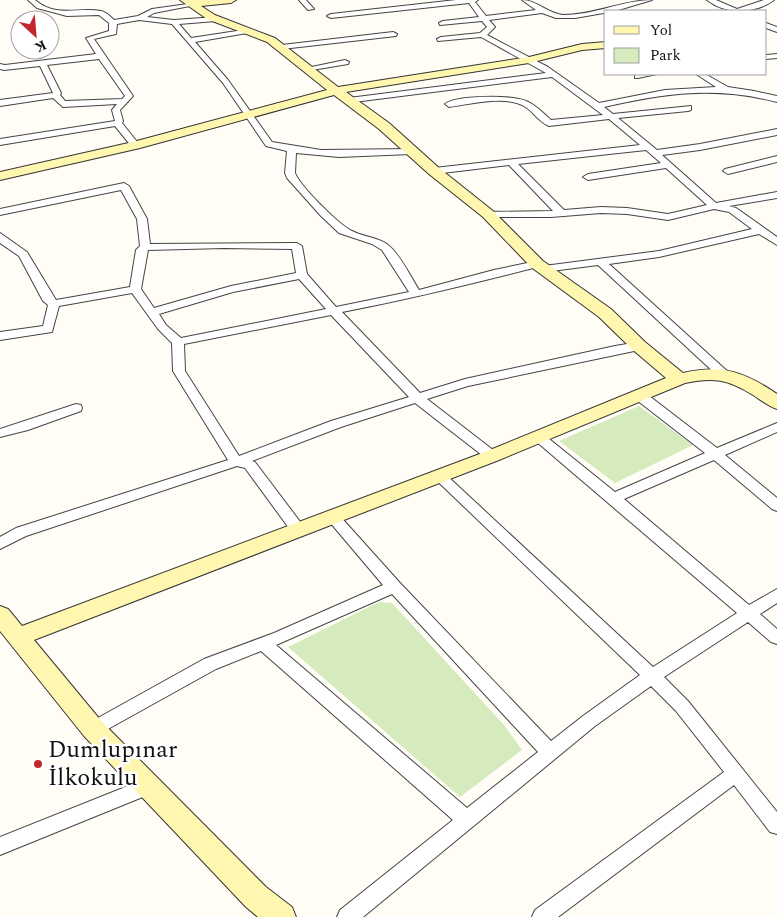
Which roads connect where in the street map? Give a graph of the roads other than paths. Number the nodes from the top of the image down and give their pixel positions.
1 (31, 0) edge
2 (231, 0) edge
3 (302, 0) edge
4 (470, 0) edge
5 (475, 0) edge
6 (525, 0) edge
7 (610, 0) edge
8 (649, 0) edge
9 (710, 0) edge
10 (771, 0) edge
11 (189, 2) edge
12 (622, 6) junction
13 (310, 9) dead end
14 (604, 10) edge
15 (605, 10) edge
16 (631, 10) edge
17 (734, 10) edge
18 (739, 10) edge
19 (545, 11) junction
20 (331, 16) dead end
21 (139, 18) junction
22 (216, 19) junction
23 (486, 19) junction
24 (113, 22) junction
25 (174, 22) junction
26 (443, 23) dead end
27 (247, 31) junction
28 (394, 34) dead end
29 (482, 35) junction
30 (441, 39) dead end
31 (190, 40) junction
32 (604, 45) edge
33 (282, 47) junction
34 (101, 56) junction
35 (529, 60) junction
36 (345, 62) dead end
37 (43, 65) junction
38 (0, 66) edge
39 (306, 68) junction
40 (461, 70) junction
41 (552, 75) junction
42 (646, 75) edge
43 (702, 75) edge
44 (638, 76) dead end
45 (481, 83) junction
46 (724, 88) junction
47 (336, 91) junction
48 (55, 95) junction
49 (777, 99) edge
50 (498, 100) junction
51 (124, 101) junction
52 (349, 101) junction
53 (0, 103) edge
54 (449, 104) dead end
55 (598, 106) junction
56 (688, 108) dead end
57 (251, 115) junction
58 (610, 116) junction
59 (117, 123) junction
60 (777, 132) edge
61 (0, 142) edge
62 (135, 145) junction
63 (411, 150) junction
64 (650, 150) junction
65 (292, 151) junction
66 (777, 159) edge
67 (512, 163) junction
68 (668, 165) junction
69 (728, 170) dead end
70 (434, 171) junction
71 (0, 176) edge
72 (588, 177) dead end
73 (777, 195) edge
74 (714, 206) junction
75 (0, 212) edge
76 (560, 213) junction
77 (488, 214) junction
78 (761, 230) junction
79 (2, 241) edge
80 (777, 242) edge
81 (145, 247) junction
82 (600, 261) junction
83 (541, 266) junction
84 (302, 275) junction
85 (135, 289) junction
86 (416, 294) junction
87 (54, 304) junction
88 (334, 310) junction
89 (153, 312) junction
90 (0, 336) edge
91 (178, 342) junction
92 (639, 346) junction
93 (723, 374) junction
94 (679, 378) junction
95 (639, 395) junction
96 (417, 398) junction
97 (777, 403) edge
98 (76, 408) dead end
99 (777, 427) edge
100 (0, 433) edge
101 (538, 437) junction
102 (714, 454) junction
103 (492, 456) junction
104 (236, 462) junction
105 (439, 476) junction
106 (614, 498) junction
107 (777, 506) edge
108 (333, 517) junction
109 (299, 531) junction
110 (0, 544) edge
111 (394, 587) junction
112 (777, 595) edge
113 (748, 612) junction
114 (7, 627) edge
115 (777, 638) edge
116 (262, 643) junction
117 (652, 676) junction
118 (93, 729) junction
119 (551, 753) junction
120 (735, 774) junction
121 (148, 786) junction
122 (467, 820) junction
123 (777, 826) edge
124 (0, 846) edge
125 (268, 914) edge
126 (347, 917) edge
127 (542, 917) edge

1 - 24 street
2 - 11 street
3 - 13 street
4 - 5 street
4 - 20 street
4 - 23 street
6 - 19 street
7 - 12 street
8 - 12 street
9 - 17 street
10 - 18 street
11 - 21 street
11 - 22 street
12 - 15 street
12 - 16 street
14 - 19 street
19 - 23 street
21 - 24 street
21 - 25 street
22 - 25 street
22 - 27 street
23 - 26 street
23 - 29 street
24 - 34 street
25 - 31 street
27 - 31 street
27 - 33 street
28 - 33 street
29 - 30 street
29 - 35 street
31 - 57 street
32 - 35 street
33 - 39 street
34 - 37 street
34 - 51 street
35 - 40 street
35 - 41 street
36 - 39 street
37 - 38 street
37 - 48 street
39 - 47 street
40 - 45 street
40 - 47 street
41 - 45 street
41 - 55 street
42 - 44 street
43 - 46 street
45 - 50 street
45 - 52 street
46 - 49 street
46 - 55 street
47 - 52 street
47 - 57 street
48 - 51 street
48 - 53 street
50 - 54 street
50 - 58 street
51 - 59 street
52 - 63 street
55 - 58 street
56 - 58 street
57 - 62 street
57 - 65 street
58 - 64 street
59 - 61 street
59 - 62 street
60 - 64 street
62 - 71 street
63 - 65 street
63 - 70 street
64 - 67 street
64 - 68 street
65 - 86 street
66 - 69 street
67 - 70 street
67 - 76 street
68 - 72 street
68 - 74 street
70 - 77 street
73 - 74 street
74 - 76 street
74 - 78 street
75 - 81 street
76 - 77 street
77 - 83 street
78 - 80 street
78 - 82 street
79 - 87 street
81 - 84 street
81 - 85 street
82 - 83 street
82 - 93 street
83 - 86 street
83 - 92 street
84 - 88 street
84 - 89 street
85 - 87 street
85 - 89 street
86 - 88 street
87 - 90 street
88 - 91 street
88 - 96 street
89 - 91 street
91 - 104 street
92 - 94 street
92 - 96 street
93 - 94 street
93 - 97 street
94 - 95 street
95 - 101 street
95 - 102 street
96 - 103 street
96 - 104 street
98 - 100 street
99 - 102 street
101 - 103 street
101 - 106 street
102 - 106 street
102 - 107 street
103 - 105 street
104 - 109 street
104 - 110 street
105 - 108 street
105 - 117 street
106 - 113 street
108 - 109 street
108 - 111 street
109 - 114 street
111 - 116 street
111 - 119 street
112 - 113 street
113 - 115 street
113 - 117 street
114 - 118 street
116 - 118 street
116 - 122 street
117 - 119 street
117 - 120 street
118 - 121 street
119 - 122 street
120 - 123 street
120 - 127 street
121 - 124 street
121 - 125 street
122 - 126 street

